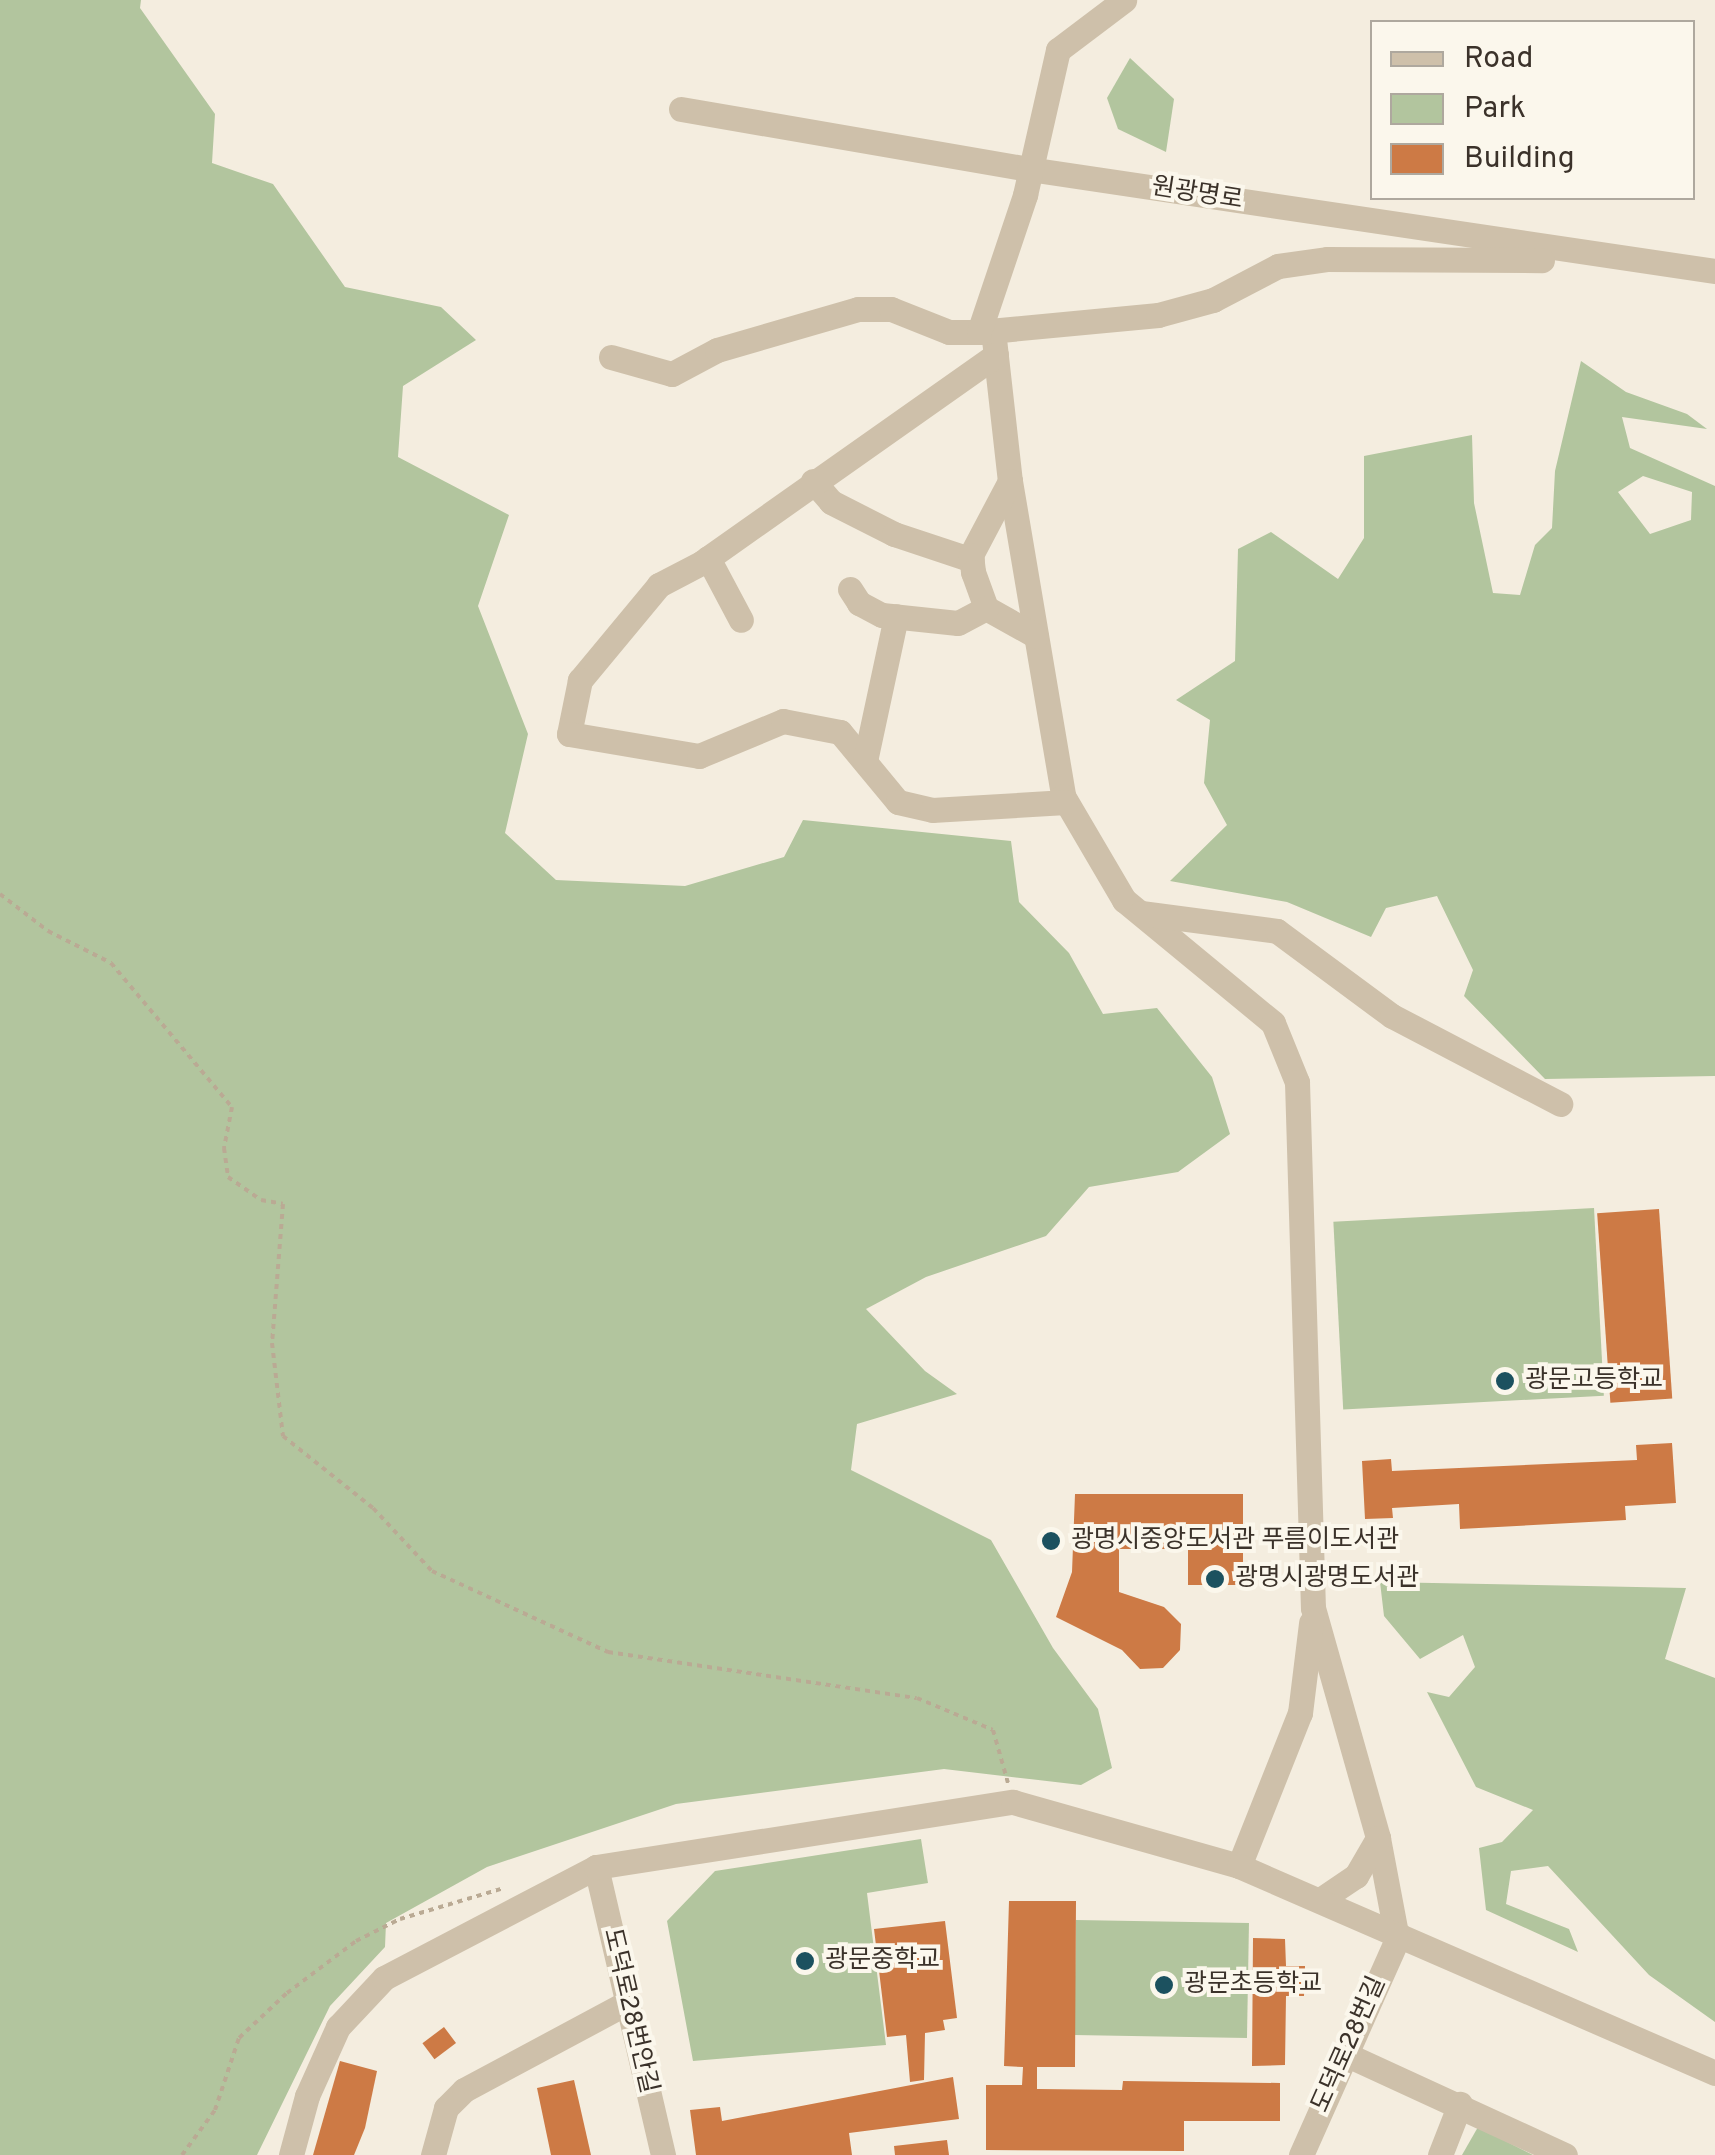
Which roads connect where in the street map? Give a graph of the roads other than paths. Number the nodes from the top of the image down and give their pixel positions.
1 (1124, 0) edge
2 (682, 109) dead end
3 (1029, 170) junction
4 (1704, 270) edge
5 (989, 339) junction
6 (611, 357) dead end
7 (1010, 480) junction
8 (814, 481) junction
9 (708, 558) junction
10 (972, 560) junction
11 (850, 588) dead end
12 (986, 608) junction
13 (896, 616) junction
14 (740, 620) dead end
15 (1036, 636) junction
16 (864, 761) junction
17 (1066, 802) junction
18 (1140, 913) junction
19 (1560, 1104) dead end
20 (1312, 1608) junction
21 (1378, 1838) junction
22 (1239, 1866) junction
23 (596, 1867) junction
24 (1323, 1898) junction
25 (1397, 1934) junction
26 (626, 2004) junction
27 (1345, 2054) junction
28 (1715, 2073) edge
29 (1460, 2104) junction
30 (290, 2155) edge
31 (433, 2155) edge
32 (664, 2155) edge
33 (1301, 2155) edge
34 (1440, 2155) edge
35 (1565, 2155) edge

1 - 3 street
2 - 3 street, 원광명로
3 - 4 street, 원광명로
3 - 5 street
4 - 5 street
5 - 6 street
5 - 7 street
5 - 8 street
7 - 10 street
7 - 15 street
8 - 9 street
8 - 10 street
9 - 14 street
9 - 16 street
10 - 12 street
11 - 13 street
12 - 13 street
12 - 15 street
13 - 16 street
15 - 17 street
16 - 17 street
17 - 18 street
18 - 19 street
18 - 20 street
20 - 21 street
20 - 22 street
21 - 24 street
21 - 25 street
22 - 23 street
22 - 24 street
23 - 26 street, 도덕로28번안길
23 - 30 street
24 - 25 street
25 - 27 street, 도덕로28번길
25 - 28 street
26 - 31 street
26 - 32 street, 도덕로28번안길
27 - 29 street
27 - 33 street, 도덕로28번길
29 - 34 street
29 - 35 street

